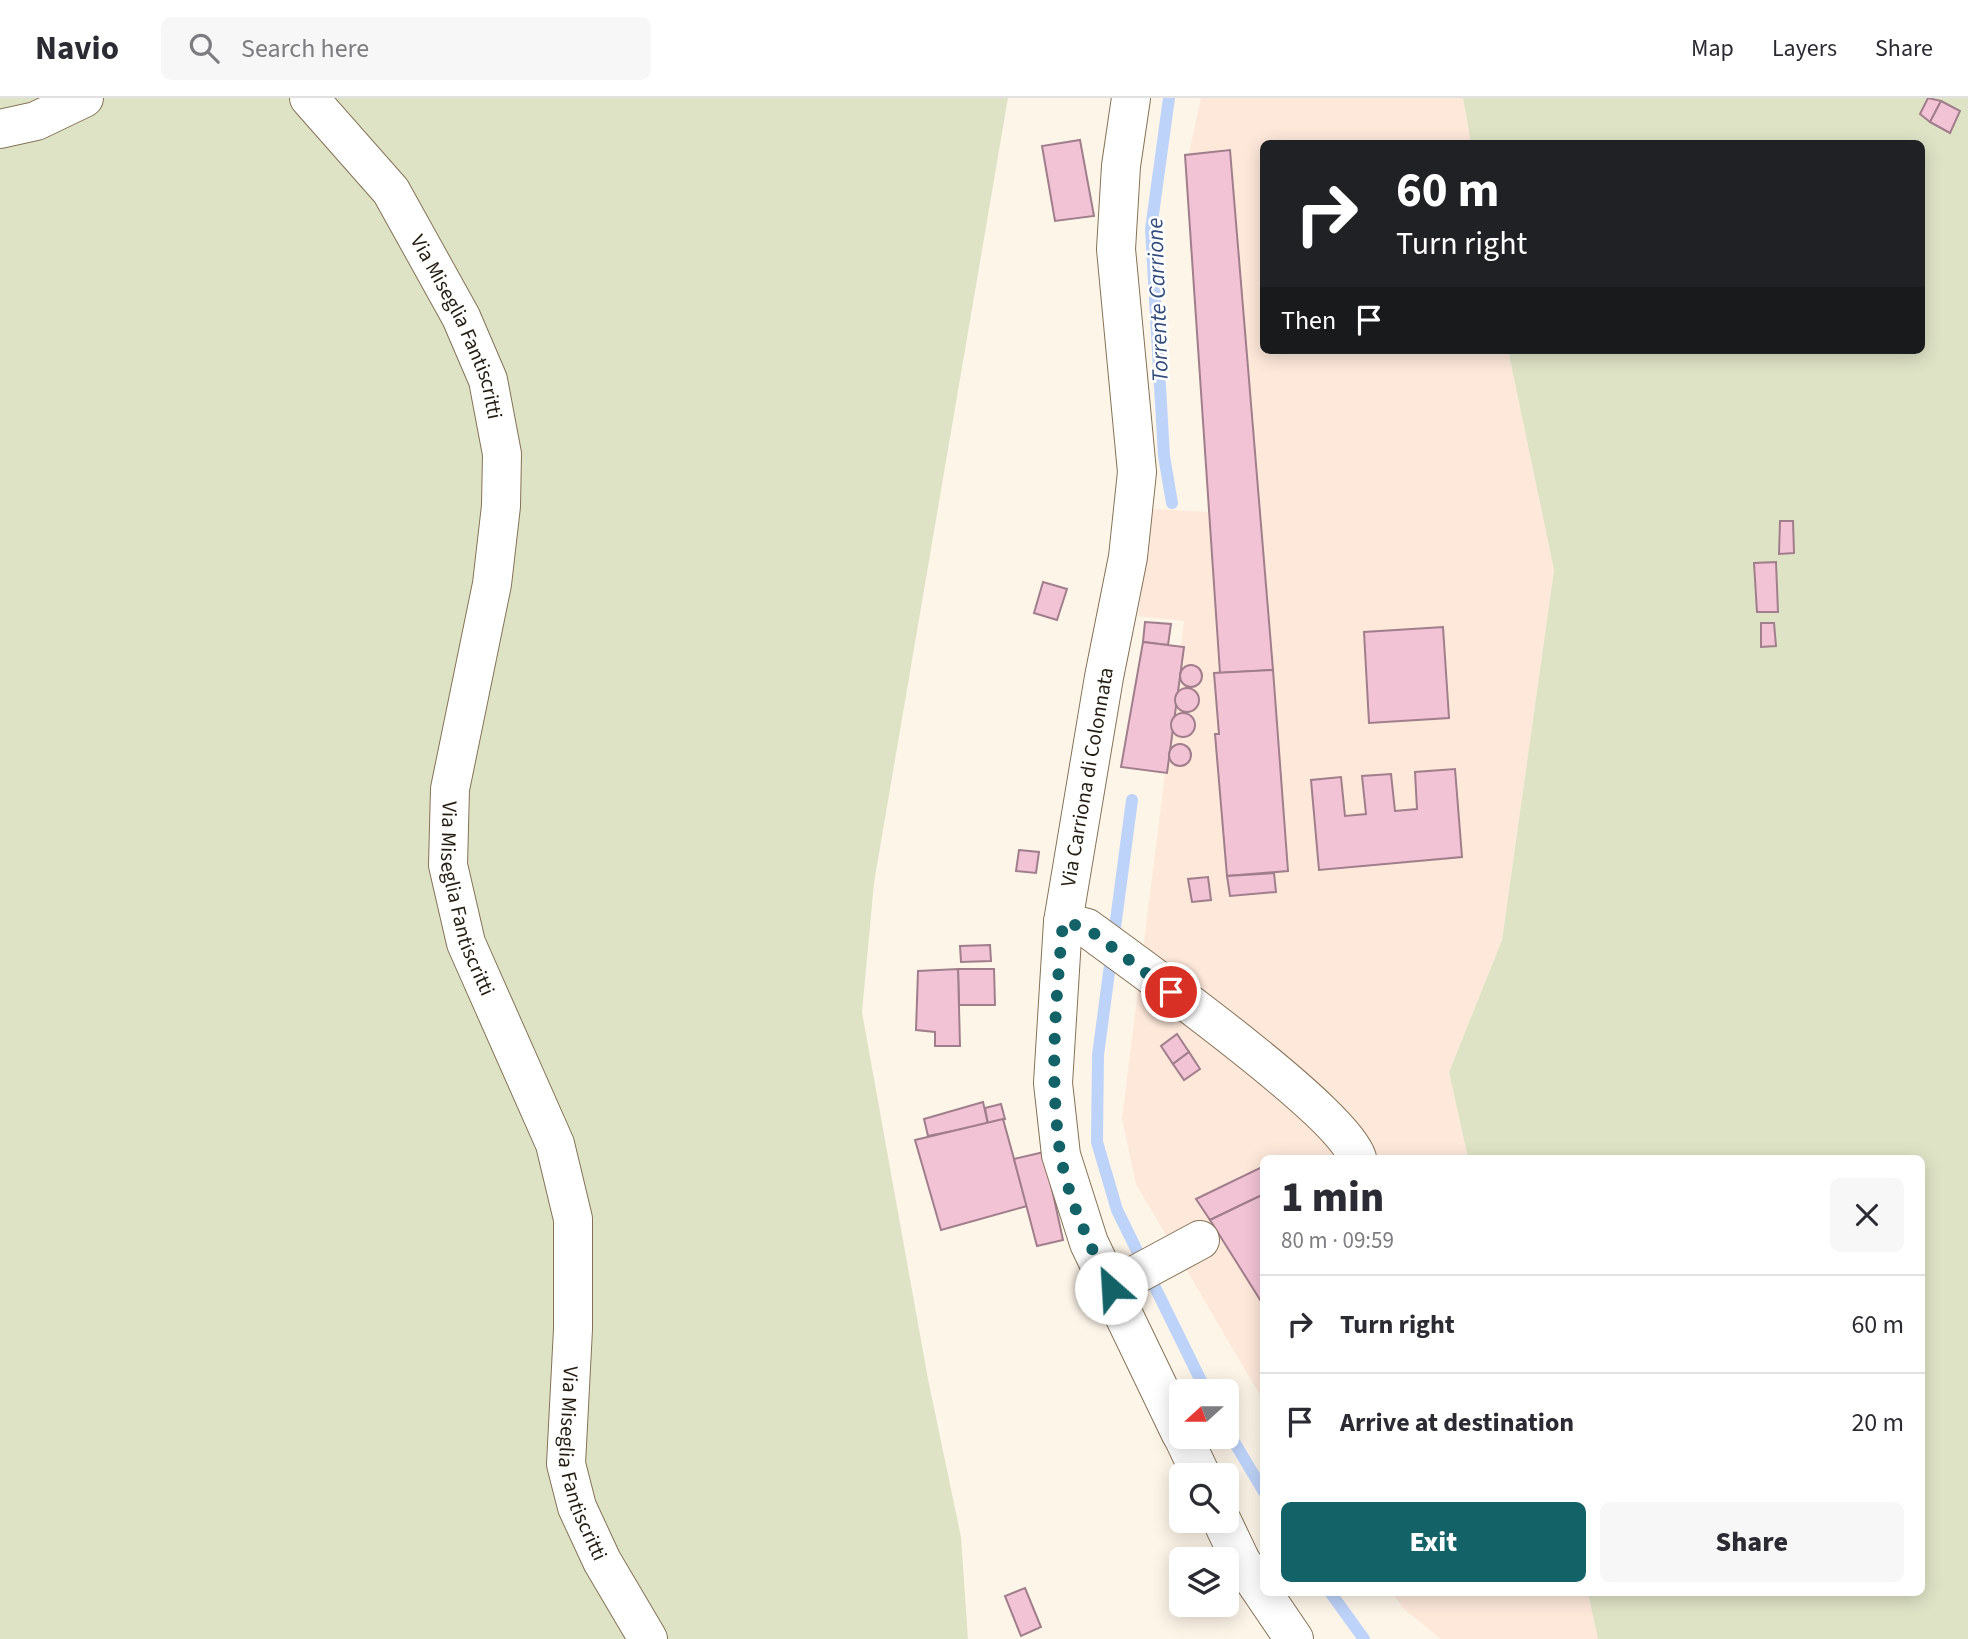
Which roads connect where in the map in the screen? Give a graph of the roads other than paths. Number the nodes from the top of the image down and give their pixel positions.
1 (84, 98) edge
2 (309, 98) edge
3 (1131, 98) edge
4 (0, 129) edge
5 (1075, 925) junction
6 (1356, 1155) edge
7 (1186, 1248) dead end
8 (1120, 1284) junction
9 (1169, 1403) edge
10 (1228, 1533) edge
11 (1260, 1589) edge
12 (1265, 1596) edge
13 (648, 1639) edge
14 (1294, 1639) edge

1 - 4 street
2 - 13 street, Via Miseglia Fantiscritti
3 - 5 street, Via Carriona di Colonnata
5 - 6 street
5 - 8 street, Via Carriona di Colonnata
7 - 8 street
8 - 9 street, Via Carriona di Colonnata
10 - 11 street
12 - 14 street

